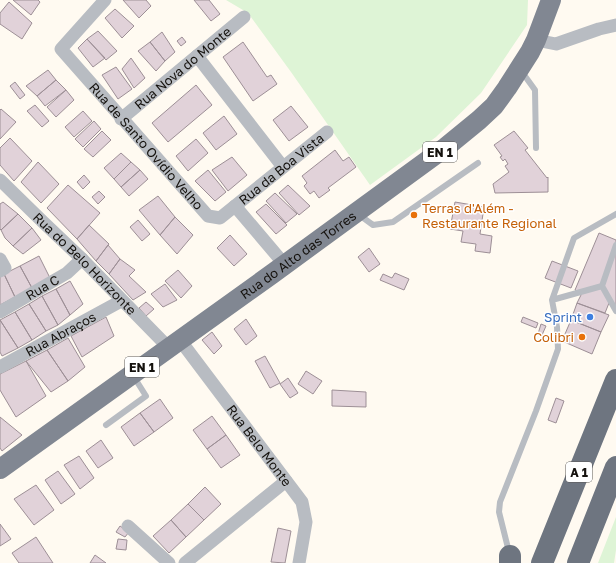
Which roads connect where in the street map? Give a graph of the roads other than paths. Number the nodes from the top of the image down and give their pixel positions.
1 (105, 0) edge
2 (551, 0) edge
3 (244, 17) dead end
4 (616, 25) edge
5 (536, 40) junction
6 (197, 56) junction
7 (520, 69) junction
8 (121, 119) junction
9 (327, 132) dead end
10 (536, 148) dead end
11 (478, 163) dead end
12 (283, 167) junction
13 (0, 180) edge
14 (235, 206) junction
15 (357, 213) junction
16 (616, 214) edge
17 (616, 246) edge
18 (82, 259) junction
19 (0, 260) edge
20 (285, 265) junction
21 (0, 271) edge
22 (602, 286) junction
23 (552, 300) junction
24 (121, 301) junction
25 (616, 310) edge
26 (0, 312) edge
27 (175, 344) junction
28 (0, 367) edge
29 (132, 374) junction
30 (616, 380) edge
31 (106, 425) dead end
32 (616, 467) edge
33 (0, 469) edge
34 (286, 481) junction
35 (128, 526) dead end
36 (510, 559) edge
37 (170, 563) edge
38 (185, 563) edge
39 (300, 563) edge
40 (542, 563) edge
41 (578, 563) edge

1 - 8 street, Rua de Santo Ovídio Velho
2 - 5 main road, Rua do Alto das Torres / EN 1
3 - 6 street, Rua Nova do Monte
4 - 5 street
5 - 7 main road, Rua do Alto das Torres / EN 1
6 - 8 street, Rua Nova do Monte
6 - 12 street
7 - 10 lane
7 - 15 main road, Rua do Alto das Torres / EN 1
8 - 14 street, Rua de Santo Ovídio Velho
9 - 12 street, Rua da Boa Vista
11 - 15 lane
12 - 14 street, Rua da Boa Vista
13 - 18 street, Rua do Belo Horizonte
14 - 20 street
15 - 20 main road, Rua do Alto das Torres / EN 1
16 - 23 lane
17 - 22 lane
18 - 24 street, Rua do Belo Horizonte
18 - 26 street, Rua C
19 - 21 street
20 - 27 main road, Rua do Alto das Torres / EN 1
22 - 23 lane
22 - 25 lane
23 - 36 lane
24 - 27 street, Rua do Belo Horizonte
24 - 28 street, Rua Abraços
27 - 29 main road, Rua do Alto das Torres / EN 1
27 - 34 street, Rua Belo Monte
29 - 31 lane
29 - 33 main road, Rua do Alto das Torres / EN 1
30 - 40 highway, A 1
32 - 41 highway, A 1
34 - 38 street
34 - 39 street, Rua Belo Monte
35 - 37 street

